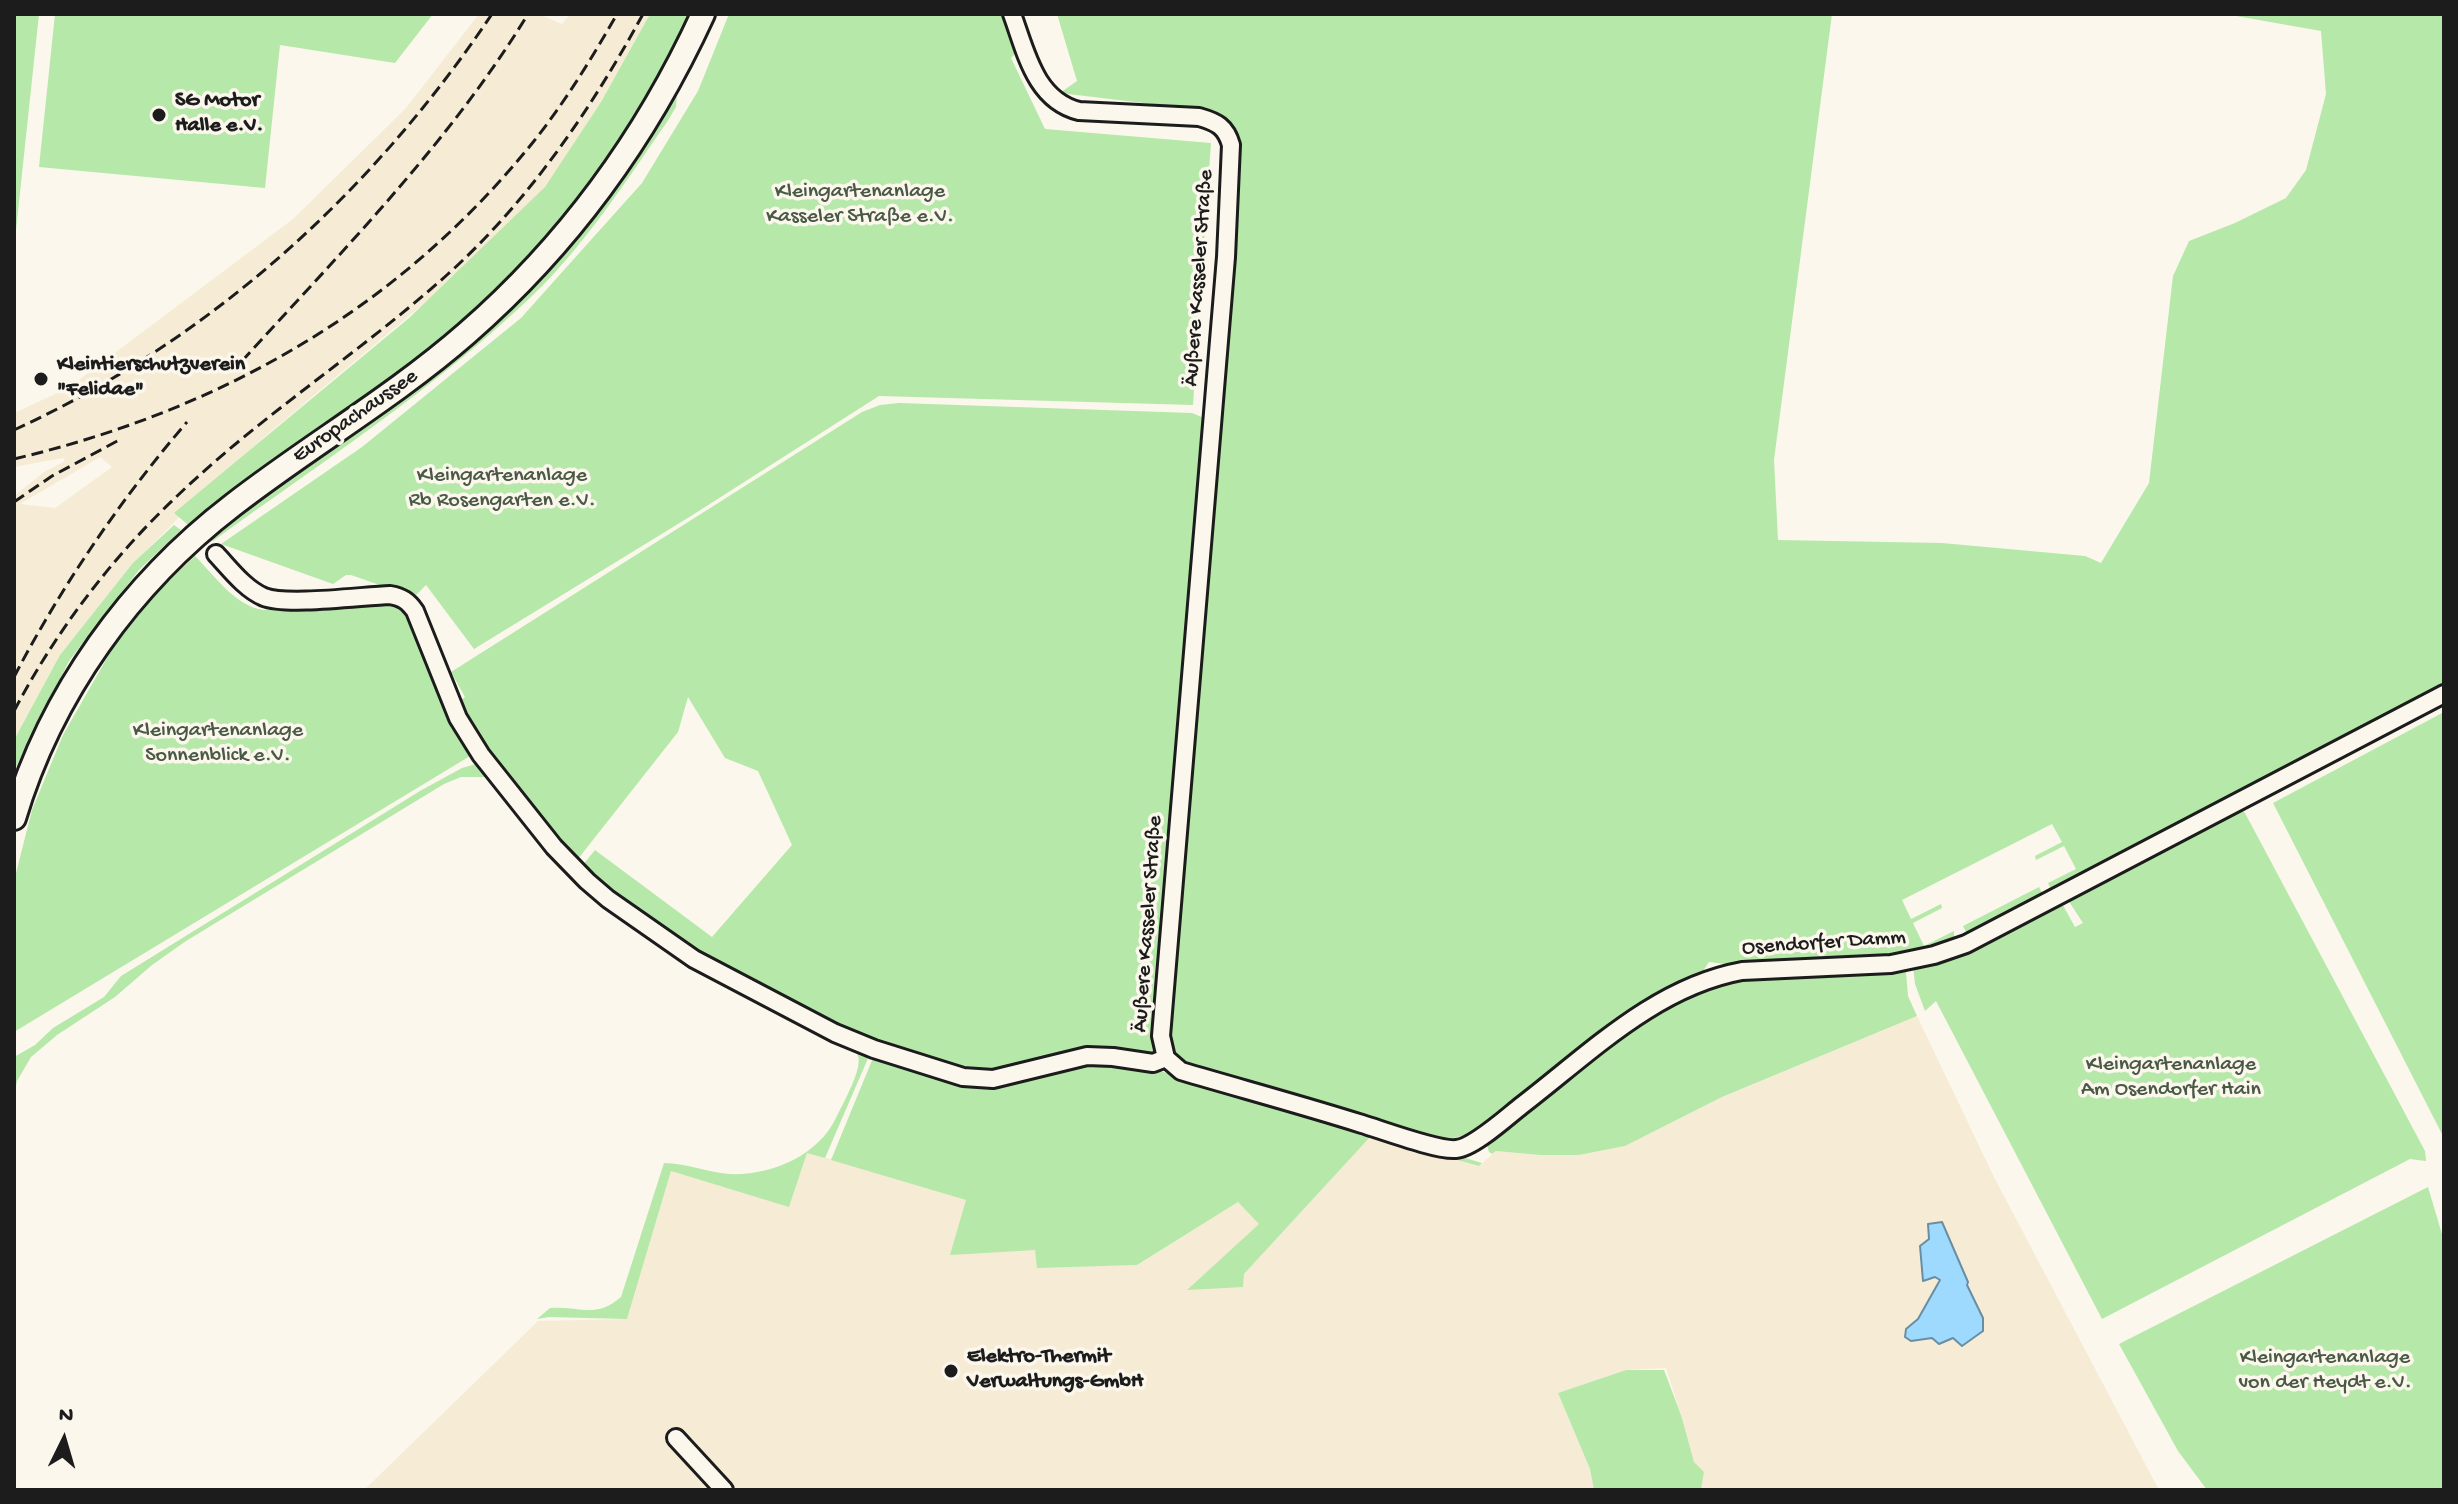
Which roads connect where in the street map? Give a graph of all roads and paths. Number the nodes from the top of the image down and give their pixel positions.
1 (703, 14) edge
2 (1012, 14) edge
3 (216, 554) dead end
4 (2444, 694) edge
5 (14, 818) edge
6 (1166, 1058) junction
7 (676, 1438) dead end
8 (724, 1490) edge

1 - 5 main road, Europachaussee
2 - 6 street, Äußere Kasseler Straße
3 - 6 street, Äußere Kasseler Straße
4 - 6 street, Osendorfer Damm
7 - 8 street

